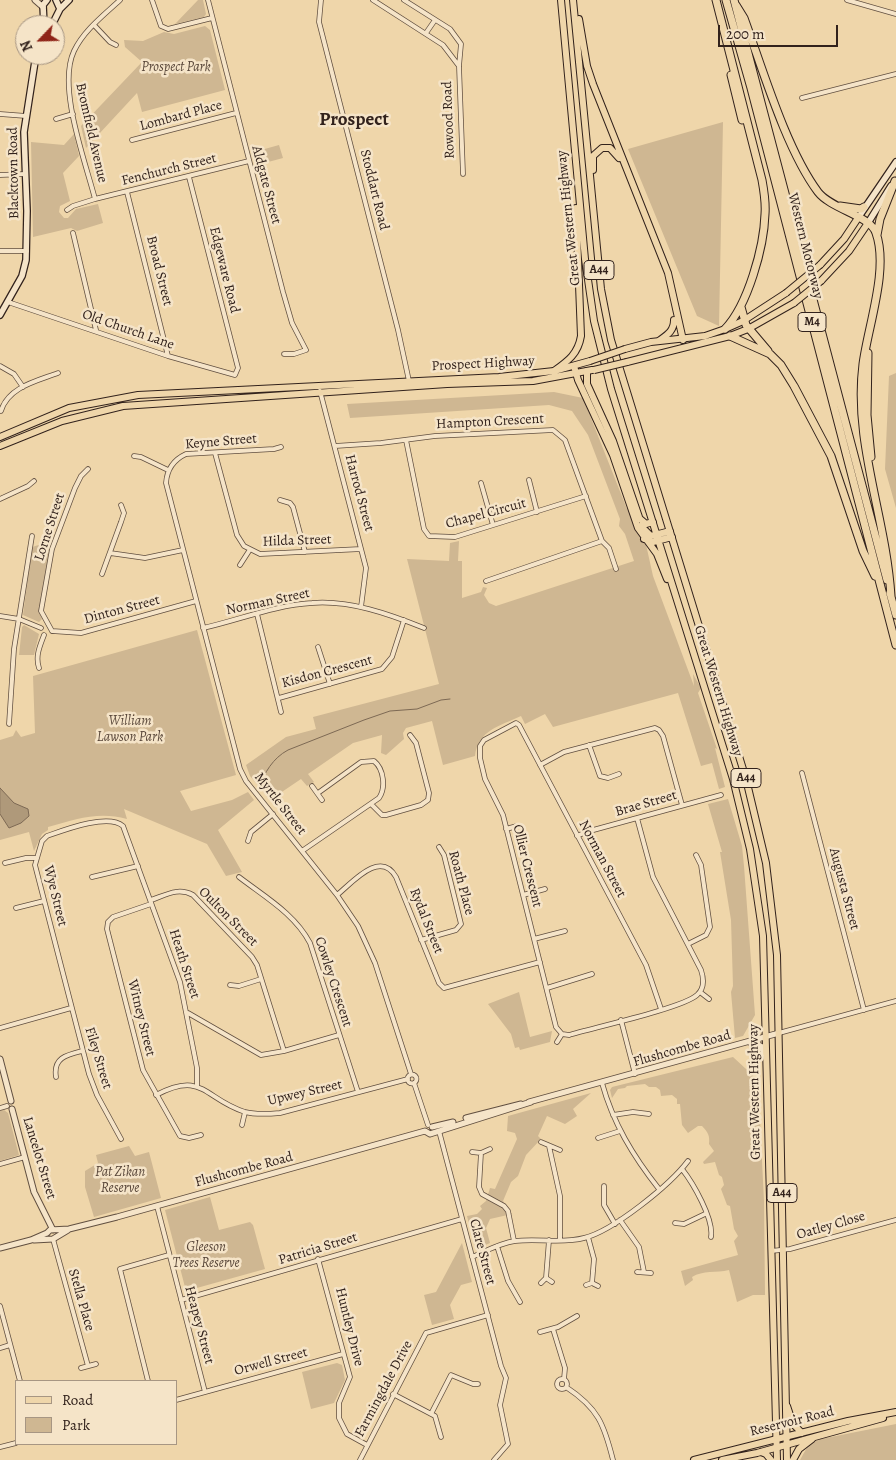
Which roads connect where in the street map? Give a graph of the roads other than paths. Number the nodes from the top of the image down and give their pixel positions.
1 (35, 0) edge
2 (47, 0) edge
3 (56, 0) edge
4 (69, 0) edge
5 (120, 0) edge
6 (152, 0) edge
7 (208, 0) edge
8 (321, 0) edge
9 (373, 0) edge
10 (404, 0) edge
11 (561, 0) edge
12 (574, 0) edge
13 (716, 0) edge
14 (726, 0) edge
15 (846, 0) edge
16 (735, 3) edge
17 (44, 10) junction
18 (59, 11) junction
19 (896, 14) edge
20 (44, 15) edge
21 (57, 15) edge
22 (212, 18) junction
23 (435, 20) junction
24 (94, 25) junction
25 (426, 33) junction
26 (116, 45) dead end
27 (34, 65) edge
28 (459, 66) junction
29 (896, 74) edge
30 (802, 98) dead end
31 (236, 113) junction
32 (0, 114) edge
33 (73, 114) junction
34 (26, 116) junction
35 (56, 119) dead end
36 (586, 136) junction
37 (132, 140) dead end
38 (574, 141) junction
39 (249, 161) junction
40 (896, 162) edge
41 (576, 169) junction
42 (26, 174) junction
43 (463, 174) dead end
44 (0, 175) edge
45 (189, 177) junction
46 (895, 180) edge
47 (127, 192) junction
48 (95, 200) junction
49 (834, 205) junction
50 (864, 207) junction
51 (67, 210) dead end
52 (593, 211) junction
53 (858, 218) junction
54 (868, 223) junction
55 (73, 233) dead end
56 (877, 235) junction
57 (0, 251) edge
58 (27, 251) junction
59 (8, 302) junction
60 (741, 305) junction
61 (0, 315) edge
62 (743, 321) junction
63 (725, 329) junction
64 (748, 329) junction
65 (96, 330) junction
66 (730, 336) junction
67 (660, 340) junction
68 (683, 340) junction
69 (284, 354) dead end
70 (770, 354) junction
71 (168, 356) junction
72 (0, 366) edge
73 (238, 368) joint
74 (575, 369) junction
75 (590, 370) junction
76 (554, 371) junction
77 (58, 372) dead end
78 (409, 384) junction
79 (24, 387) junction
80 (320, 390) junction
81 (1, 411) edge
82 (0, 437) edge
83 (406, 440) junction
84 (0, 446) edge
85 (280, 446) dead end
86 (335, 446) junction
87 (215, 453) junction
88 (134, 456) dead end
89 (88, 469) dead end
90 (168, 470) junction
91 (34, 480) dead end
92 (529, 480) dead end
93 (481, 483) dead end
94 (586, 496) junction
95 (0, 499) edge
96 (280, 500) dead end
97 (121, 505) dead end
98 (537, 512) junction
99 (639, 518) junction
100 (653, 522) junction
101 (493, 525) junction
102 (671, 534) junction
103 (32, 536) dead end
104 (658, 538) junction
105 (644, 539) junction
106 (602, 541) junction
107 (361, 549) junction
108 (183, 550) junction
109 (250, 551) junction
110 (305, 552) junction
111 (110, 554) junction
112 (240, 565) dead end
113 (616, 570) dead end
114 (102, 574) dead end
115 (486, 581) dead end
116 (882, 590) junction
117 (891, 596) junction
118 (196, 601) junction
119 (361, 607) junction
120 (257, 614) junction
121 (896, 615) edge
122 (0, 616) edge
123 (19, 619) junction
124 (404, 620) junction
125 (683, 620) junction
126 (47, 624) junction
127 (41, 628) junction
128 (203, 628) junction
129 (424, 628) dead end
130 (52, 631) junction
131 (44, 635) junction
132 (896, 644) edge
133 (318, 647) dead end
134 (40, 668) dead end
135 (330, 684) junction
136 (279, 698) junction
137 (281, 712) dead end
138 (516, 723) joint
139 (9, 724) dead end
140 (410, 735) dead end
141 (589, 745) junction
142 (540, 765) junction
143 (802, 773) dead end
144 (619, 774) dead end
145 (312, 786) dead end
146 (318, 793) junction
147 (721, 794) dead end
148 (322, 800) dead end
149 (371, 804) junction
150 (682, 805) junction
151 (273, 814) junction
152 (637, 818) junction
153 (121, 824) joint
154 (517, 826) dead end
155 (506, 829) junction
156 (577, 836) junction
157 (248, 841) dead end
158 (439, 846) dead end
159 (302, 851) junction
160 (696, 855) dead end
161 (36, 858) junction
162 (5, 863) dead end
163 (138, 866) junction
164 (92, 877) dead end
165 (239, 877) dead end
166 (545, 889) dead end
167 (337, 895) junction
168 (523, 895) junction
169 (44, 901) junction
170 (151, 902) junction
171 (16, 908) dead end
172 (565, 931) dead end
173 (534, 939) junction
174 (421, 940) junction
175 (688, 944) junction
176 (540, 962) junction
177 (592, 974) dead end
178 (261, 979) junction
179 (230, 985) dead end
180 (546, 988) junction
181 (700, 992) junction
182 (709, 999) dead end
183 (896, 1001) edge
184 (71, 1008) junction
185 (661, 1009) junction
186 (864, 1010) junction
187 (187, 1012) junction
188 (621, 1020) junction
189 (0, 1028) edge
190 (779, 1033) junction
191 (562, 1034) junction
192 (338, 1035) junction
193 (767, 1037) junction
194 (557, 1042) dead end
195 (749, 1042) junction
196 (82, 1051) junction
197 (284, 1051) junction
198 (0, 1061) edge
199 (767, 1061) junction
200 (411, 1074) junction
201 (636, 1074) junction
202 (56, 1077) dead end
203 (408, 1079) junction
204 (414, 1082) junction
205 (602, 1083) junction
206 (197, 1086) junction
207 (358, 1092) junction
208 (156, 1095) junction
209 (10, 1105) junction
210 (0, 1108) edge
211 (245, 1112) junction
212 (649, 1114) dead end
213 (613, 1116) junction
214 (242, 1125) dead end
215 (433, 1128) junction
216 (620, 1131) junction
217 (201, 1135) dead end
218 (598, 1138) dead end
219 (122, 1139) dead end
220 (541, 1142) dead end
221 (549, 1146) junction
222 (490, 1149) dead end
223 (560, 1150) dead end
224 (472, 1152) dead end
225 (481, 1153) junction
226 (25, 1157) junction
227 (688, 1161) dead end
228 (0, 1164) edge
229 (682, 1169) junction
230 (604, 1186) dead end
231 (659, 1189) junction
232 (157, 1206) junction
233 (705, 1214) junction
234 (462, 1219) junction
235 (620, 1220) junction
236 (896, 1220) edge
237 (676, 1223) dead end
238 (615, 1224) junction
239 (69, 1229) junction
240 (51, 1231) junction
241 (711, 1236) dead end
242 (588, 1237) junction
243 (53, 1239) junction
244 (32, 1240) junction
245 (549, 1240) junction
246 (560, 1240) junction
247 (514, 1241) junction
248 (497, 1246) junction
249 (0, 1248) edge
250 (783, 1250) junction
251 (771, 1251) junction
252 (169, 1255) junction
253 (472, 1256) junction
254 (318, 1259) junction
255 (637, 1272) dead end
256 (644, 1272) junction
257 (651, 1273) dead end
258 (546, 1278) junction
259 (552, 1282) dead end
260 (541, 1283) dead end
261 (592, 1283) junction
262 (586, 1285) dead end
263 (598, 1286) dead end
264 (181, 1300) junction
265 (520, 1302) dead end
266 (0, 1306) edge
267 (488, 1315) junction
268 (577, 1316) dead end
269 (553, 1329) junction
270 (540, 1332) dead end
271 (10, 1345) junction
272 (0, 1348) edge
273 (343, 1354) junction
274 (96, 1364) dead end
275 (88, 1366) junction
276 (81, 1368) dead end
277 (564, 1379) junction
278 (20, 1380) edge
279 (148, 1380) edge
280 (478, 1384) dead end
281 (566, 1387) junction
282 (205, 1392) junction
283 (393, 1394) junction
284 (178, 1399) edge
285 (786, 1404) junction
286 (896, 1413) edge
287 (431, 1414) junction
288 (802, 1433) junction
289 (815, 1436) junction
290 (441, 1437) dead end
291 (787, 1440) junction
292 (15, 1443) edge
293 (776, 1443) junction
294 (367, 1445) junction
295 (0, 1447) edge
296 (760, 1452) junction
297 (360, 1460) edge
298 (494, 1460) edge
299 (613, 1460) edge
300 (694, 1460) edge
301 (722, 1460) edge
302 (771, 1460) edge
303 (777, 1460) edge
304 (787, 1460) edge
305 (793, 1460) edge

1 - 17 street
2 - 17 main road
3 - 18 main road
4 - 18 main road
5 - 24 street, Bromfield Avenue
6 - 22 street
7 - 22 street, Aldgate Street
8 - 78 street, Stoddart Road
9 - 25 street, Rowood Road
10 - 23 street, Rowood Road
11 - 38 main road, Great Western Highway / A44
12 - 36 main road, Great Western Highway / A44
12 - 68 main road
13 - 60 highway
14 - 116 highway, Western Motorway / M4
15 - 19 street
16 - 49 highway
16 - 117 highway, Western Motorway / M4
17 - 18 main road
17 - 20 main road
18 - 21 main road
22 - 31 street, Aldgate Street
23 - 25 street
23 - 28 street, Rowood Road
24 - 26 street
24 - 33 street, Bromfield Avenue
25 - 28 street, Rowood Road
27 - 34 main road, Blacktown Road
28 - 43 street, Rowood Road
29 - 30 street
31 - 37 street, Lombard Place
31 - 39 street, Aldgate Street
32 - 34 street
33 - 35 street
33 - 48 street, Bromfield Avenue
34 - 42 main road, Blacktown Road
36 - 38 main road
36 - 52 main road, Great Western Highway / A44
38 - 41 main road, Great Western Highway / A44
39 - 45 street, Fenchurch Street
39 - 69 street, Aldgate Street
40 - 50 main road, Prospect Highway
41 - 76 main road
41 - 100 main road, Great Western Highway / A44
42 - 44 street
42 - 58 main road, Blacktown Road
45 - 47 street, Fenchurch Street
45 - 73 street, Edgeware Road
46 - 54 main road, Prospect Highway
46 - 56 highway
47 - 48 street, Fenchurch Street
47 - 71 street, Broad Street
48 - 51 street, Fenchurch Street
49 - 50 highway
49 - 53 highway
50 - 53 main road, Prospect Highway
52 - 67 main road
52 - 102 main road, Great Western Highway / A44
53 - 54 highway
53 - 62 main road, Prospect Highway, bridge
54 - 56 highway
54 - 64 main road, Prospect Highway, bridge
55 - 65 street
56 - 117 highway
57 - 58 street
58 - 59 main road, Blacktown Road
59 - 61 main road, Blacktown Road
59 - 65 street, Old Church Lane
60 - 62 highway
60 - 63 highway
62 - 63 main road, Prospect Highway
62 - 64 highway
63 - 68 main road, Prospect Highway
64 - 66 main road, Prospect Highway
64 - 70 highway
65 - 71 street, Old Church Lane
66 - 70 highway
66 - 75 main road, Prospect Highway, bridge
67 - 68 main road, Prospect Highway
67 - 74 main road, Prospect Highway, bridge
70 - 116 highway
71 - 73 street, Old Church Lane
72 - 79 street
74 - 75 main road, Prospect Highway
74 - 76 main road, Prospect Highway
74 - 78 main road, Prospect Highway
74 - 105 main road
75 - 99 main road
76 - 78 main road, Prospect Highway
77 - 79 street
78 - 80 main road, Prospect Highway
79 - 81 street
80 - 82 main road, Prospect Highway
80 - 84 main road, Prospect Highway
80 - 86 street, Harrod Street
83 - 86 street, Hampton Crescent
83 - 94 street, Hampton Crescent
83 - 101 street, Chapel Circuit
85 - 87 street, Keyne Street
86 - 107 street, Harrod Street
87 - 90 street, Keyne Street
87 - 109 street, Hilda Street
88 - 90 street
89 - 126 street, Lorne Street
90 - 108 street, Myrtle Street
91 - 95 street
92 - 98 street
93 - 101 street
94 - 98 street, Chapel Circuit
94 - 106 street, Hampton Crescent
96 - 110 street
97 - 111 street
98 - 101 street, Chapel Circuit
99 - 100 main road
99 - 104 main road
100 - 104 main road, Great Western Highway / A44
102 - 104 main road
102 - 190 main road, Great Western Highway / A44
103 - 123 street
104 - 105 main road
104 - 125 main road, Great Western Highway / A44
105 - 125 main road
106 - 113 street, Hampton Crescent
106 - 115 street
107 - 110 street, Hilda Street
107 - 119 street, Harrod Street
108 - 111 street
108 - 118 street, Myrtle Street
109 - 110 street, Hilda Street
109 - 112 street
111 - 114 street
116 - 132 highway, Western Motorway / M4
117 - 121 highway, Western Motorway / M4
118 - 128 street, Myrtle Street
118 - 130 street, Dinton Street
119 - 120 street, Norman Street
119 - 124 street, Norman Street
120 - 128 street, Norman Street
120 - 136 street, Kisdon Crescent
122 - 123 street
123 - 127 street
123 - 139 street
124 - 129 street, Norman Street
124 - 135 street, Kisdon Crescent
125 - 193 main road, Great Western Highway / A44
126 - 127 street
126 - 130 street
127 - 131 street
128 - 151 street, Myrtle Street
130 - 131 street
131 - 134 street
133 - 135 street
135 - 136 street, Kisdon Crescent
136 - 137 street
138 - 142 street, Norman Street
138 - 155 street, Ollier Crescent
140 - 149 street
141 - 142 street
141 - 144 street
141 - 150 street
142 - 156 street, Norman Street
143 - 186 street, Augusta Street
145 - 146 street
146 - 148 street
146 - 149 street
147 - 150 street, Brae Street
149 - 159 street
150 - 152 street, Brae Street
151 - 157 street
151 - 159 street, Myrtle Street
152 - 156 street, Brae Street
152 - 175 street
153 - 161 street, Wye Street
153 - 163 street, Heath Street
154 - 155 street
155 - 168 street, Ollier Crescent
156 - 185 street, Norman Street
158 - 174 street, Roath Place
159 - 167 street, Myrtle Street
160 - 175 street
161 - 162 street
161 - 169 street, Wye Street
163 - 164 street
163 - 170 street, Heath Street
165 - 192 street, Cowley Crescent
166 - 168 street
167 - 174 street, Rydal Street
167 - 200 street, Myrtle Street
168 - 173 street, Ollier Crescent
169 - 171 street
169 - 184 street, Wye Street
170 - 178 street, Oulton Street
170 - 187 street, Heath Street
170 - 208 street, Witney Street
172 - 173 street
173 - 176 street, Ollier Crescent
174 - 176 street, Rydal Street
175 - 181 street
176 - 180 street, Ollier Crescent
177 - 180 street
178 - 179 street
178 - 197 street, Oulton Street
180 - 191 street, Ollier Crescent
181 - 182 street
181 - 185 street
183 - 186 street, Flushcombe Road
184 - 189 street
184 - 196 street, Filey Street
185 - 188 street
186 - 190 street, Flushcombe Road
187 - 197 street, Heath Street
187 - 206 street
188 - 191 street
188 - 201 street
190 - 193 street, Flushcombe Road
190 - 250 main road, Great Western Highway / A44
191 - 194 street
192 - 197 street, Heath Street
192 - 207 street, Cowley Crescent
193 - 195 street, Flushcombe Road
193 - 199 main road, Great Western Highway / A44
195 - 199 street
195 - 201 street, Flushcombe Road
196 - 202 street
196 - 219 street, Filey Street
198 - 209 street, Lancelot Street
199 - 251 main road, Great Western Highway / A44
200 - 203 street
200 - 204 street, Myrtle Street
201 - 205 street, Flushcombe Road
203 - 204 street
203 - 207 street, Upwey Street
204 - 215 street
205 - 213 street
205 - 215 street, Flushcombe Road
206 - 208 street
206 - 211 street, Upwey Street
207 - 211 street, Upwey Street
208 - 217 street, Witney Street
209 - 210 street
209 - 226 street, Lancelot Street
211 - 214 street
212 - 213 street
213 - 216 street
215 - 232 street, Flushcombe Road
215 - 234 street, Clare Street
216 - 218 street
216 - 231 street
220 - 221 street
221 - 223 street
221 - 246 street
222 - 225 street
224 - 225 street
225 - 247 street
226 - 228 street
226 - 240 street, Lancelot Street
227 - 229 street
229 - 231 street
229 - 233 street
230 - 238 street
231 - 235 street
232 - 239 street, Flushcombe Road
232 - 252 street, Heapey Street
233 - 237 street
233 - 241 street
234 - 253 street, Clare Street
234 - 254 street, Patricia Street
235 - 238 street
235 - 256 street
236 - 250 street, Oatley Close
238 - 242 street
239 - 240 street, Flushcombe Road
239 - 243 street, Flushcombe Road
240 - 243 street, Lancelot Street
240 - 243 street
240 - 244 street, Flushcombe Road
242 - 246 street
242 - 261 street
243 - 244 street, Flushcombe Road
243 - 275 street, Stella Place
244 - 249 street, Flushcombe Road
245 - 246 street
245 - 247 street
245 - 258 street
247 - 248 street
248 - 253 street
248 - 265 street
250 - 251 street, Oatley Close
250 - 285 main road, Great Western Highway / A44
251 - 293 main road, Great Western Highway / A44
252 - 264 street, Heapey Street
252 - 279 street
253 - 267 street, Clare Street
254 - 264 street, Patricia Street
254 - 273 street, Huntley Drive
255 - 256 street
256 - 257 street
258 - 259 street
258 - 260 street
261 - 262 street
261 - 263 street
264 - 282 street, Heapey Street
266 - 271 street
267 - 283 street, Farmingdale Drive
267 - 298 street, Clare Street
268 - 269 street
269 - 270 street
269 - 277 street
271 - 272 street
271 - 278 street
273 - 282 street, Orwell Street
273 - 294 street, Huntley Drive
274 - 275 street
275 - 276 street
277 - 281 street
277 - 281 street
280 - 287 street
281 - 299 street
282 - 284 street, Orwell Street
283 - 287 street
283 - 294 street, Farmingdale Drive
285 - 288 main road
285 - 291 main road, Great Western Highway / A44
286 - 288 main road, Reservoir Road
286 - 289 main road, Reservoir Road
287 - 290 street
288 - 291 main road, Reservoir Road
289 - 291 main road, Reservoir Road
289 - 305 main road
291 - 293 main road, Reservoir Road
291 - 304 main road, Great Western Highway / A44
292 - 295 street
293 - 296 main road, Reservoir Road
293 - 300 main road, Reservoir Road
293 - 303 main road, Great Western Highway / A44
294 - 297 street, Farmingdale Drive
296 - 301 main road, Reservoir Road
296 - 302 main road

